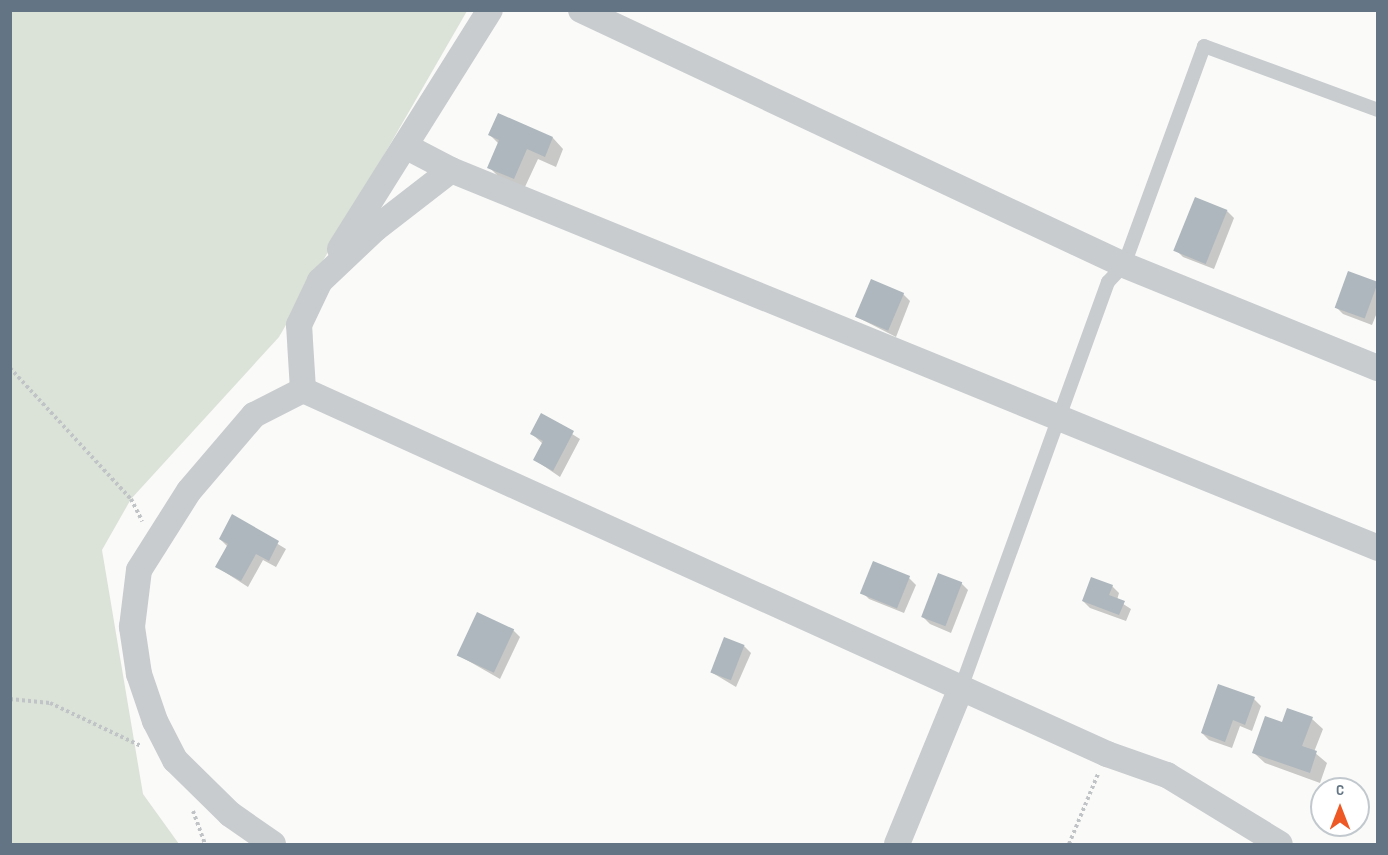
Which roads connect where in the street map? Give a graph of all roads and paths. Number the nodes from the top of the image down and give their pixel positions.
1 (490, 10) edge
2 (581, 10) edge
3 (1377, 110) edge
4 (405, 146) junction
5 (451, 170) junction
6 (1124, 265) junction
7 (320, 281) junction
8 (10, 368) edge
9 (1377, 368) edge
10 (303, 390) junction
11 (1058, 418) junction
12 (131, 499) dead end
13 (1377, 548) edge
14 (961, 688) junction
15 (10, 699) edge
16 (1107, 754) junction
17 (175, 760) junction
18 (273, 844) edge
19 (897, 844) edge
20 (1068, 844) edge
21 (1280, 844) edge

1 - 4 street
2 - 6 street
3 - 6 lane
4 - 5 street
4 - 7 street
5 - 7 street
5 - 11 street
6 - 9 street
6 - 11 lane
7 - 10 street
8 - 12 path
10 - 14 street
10 - 17 street
11 - 13 street
11 - 14 lane
14 - 16 street
14 - 19 street
15 - 17 path
16 - 20 path
16 - 21 street
17 - 18 street

